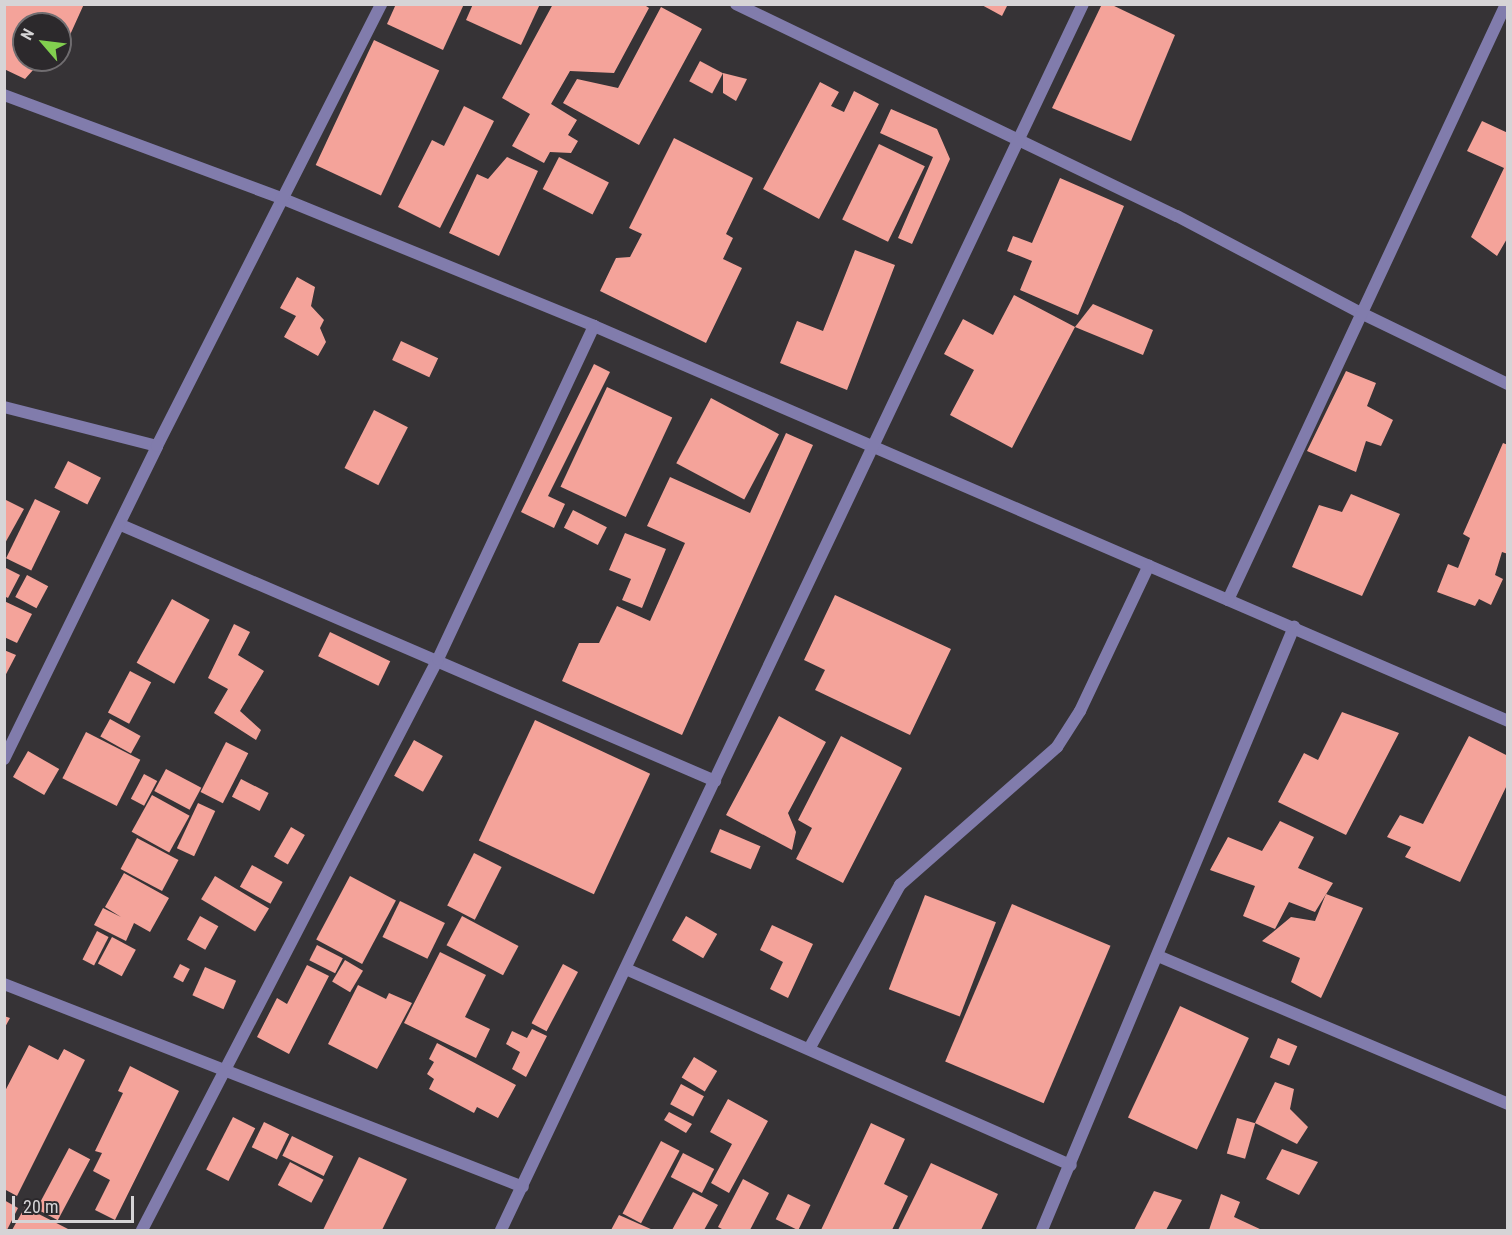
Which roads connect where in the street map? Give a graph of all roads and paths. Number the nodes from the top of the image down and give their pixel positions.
1 (381, 4) edge
2 (1083, 4) edge
3 (1506, 4) edge
4 (742, 6) edge
5 (4, 95) edge
6 (1019, 138) junction
7 (281, 198) junction
8 (1363, 314) junction
9 (594, 326) junction
10 (1508, 384) edge
11 (4, 407) edge
12 (875, 445) junction
13 (157, 446) junction
14 (121, 525) junction
15 (1149, 565) junction
16 (1228, 600) junction
17 (1294, 627) junction
18 (438, 658) junction
19 (1508, 721) edge
20 (4, 759) edge
21 (715, 781) junction
22 (1158, 956) junction
23 (626, 969) junction
24 (4, 984) edge
25 (809, 1049) junction
26 (225, 1068) junction
27 (1508, 1104) edge
28 (1071, 1165) junction
29 (523, 1187) junction
30 (142, 1230) edge
31 (501, 1230) edge
32 (1042, 1230) edge

1 - 7 street
2 - 6 street
3 - 8 street
4 - 6 street
5 - 7 street
6 - 8 street
6 - 12 street
7 - 9 street
7 - 13 street
8 - 10 street
8 - 16 street
9 - 12 street
9 - 18 street
11 - 13 street
12 - 15 street
12 - 21 street
13 - 14 street
14 - 18 street
14 - 20 street
15 - 16 street
15 - 25 street
16 - 17 street
17 - 19 street
17 - 22 street
18 - 21 street
18 - 26 street
21 - 23 street
22 - 27 street
22 - 28 street
23 - 25 street
23 - 29 street
24 - 26 street
25 - 28 street
26 - 29 street
26 - 30 street
28 - 32 street
29 - 31 street

